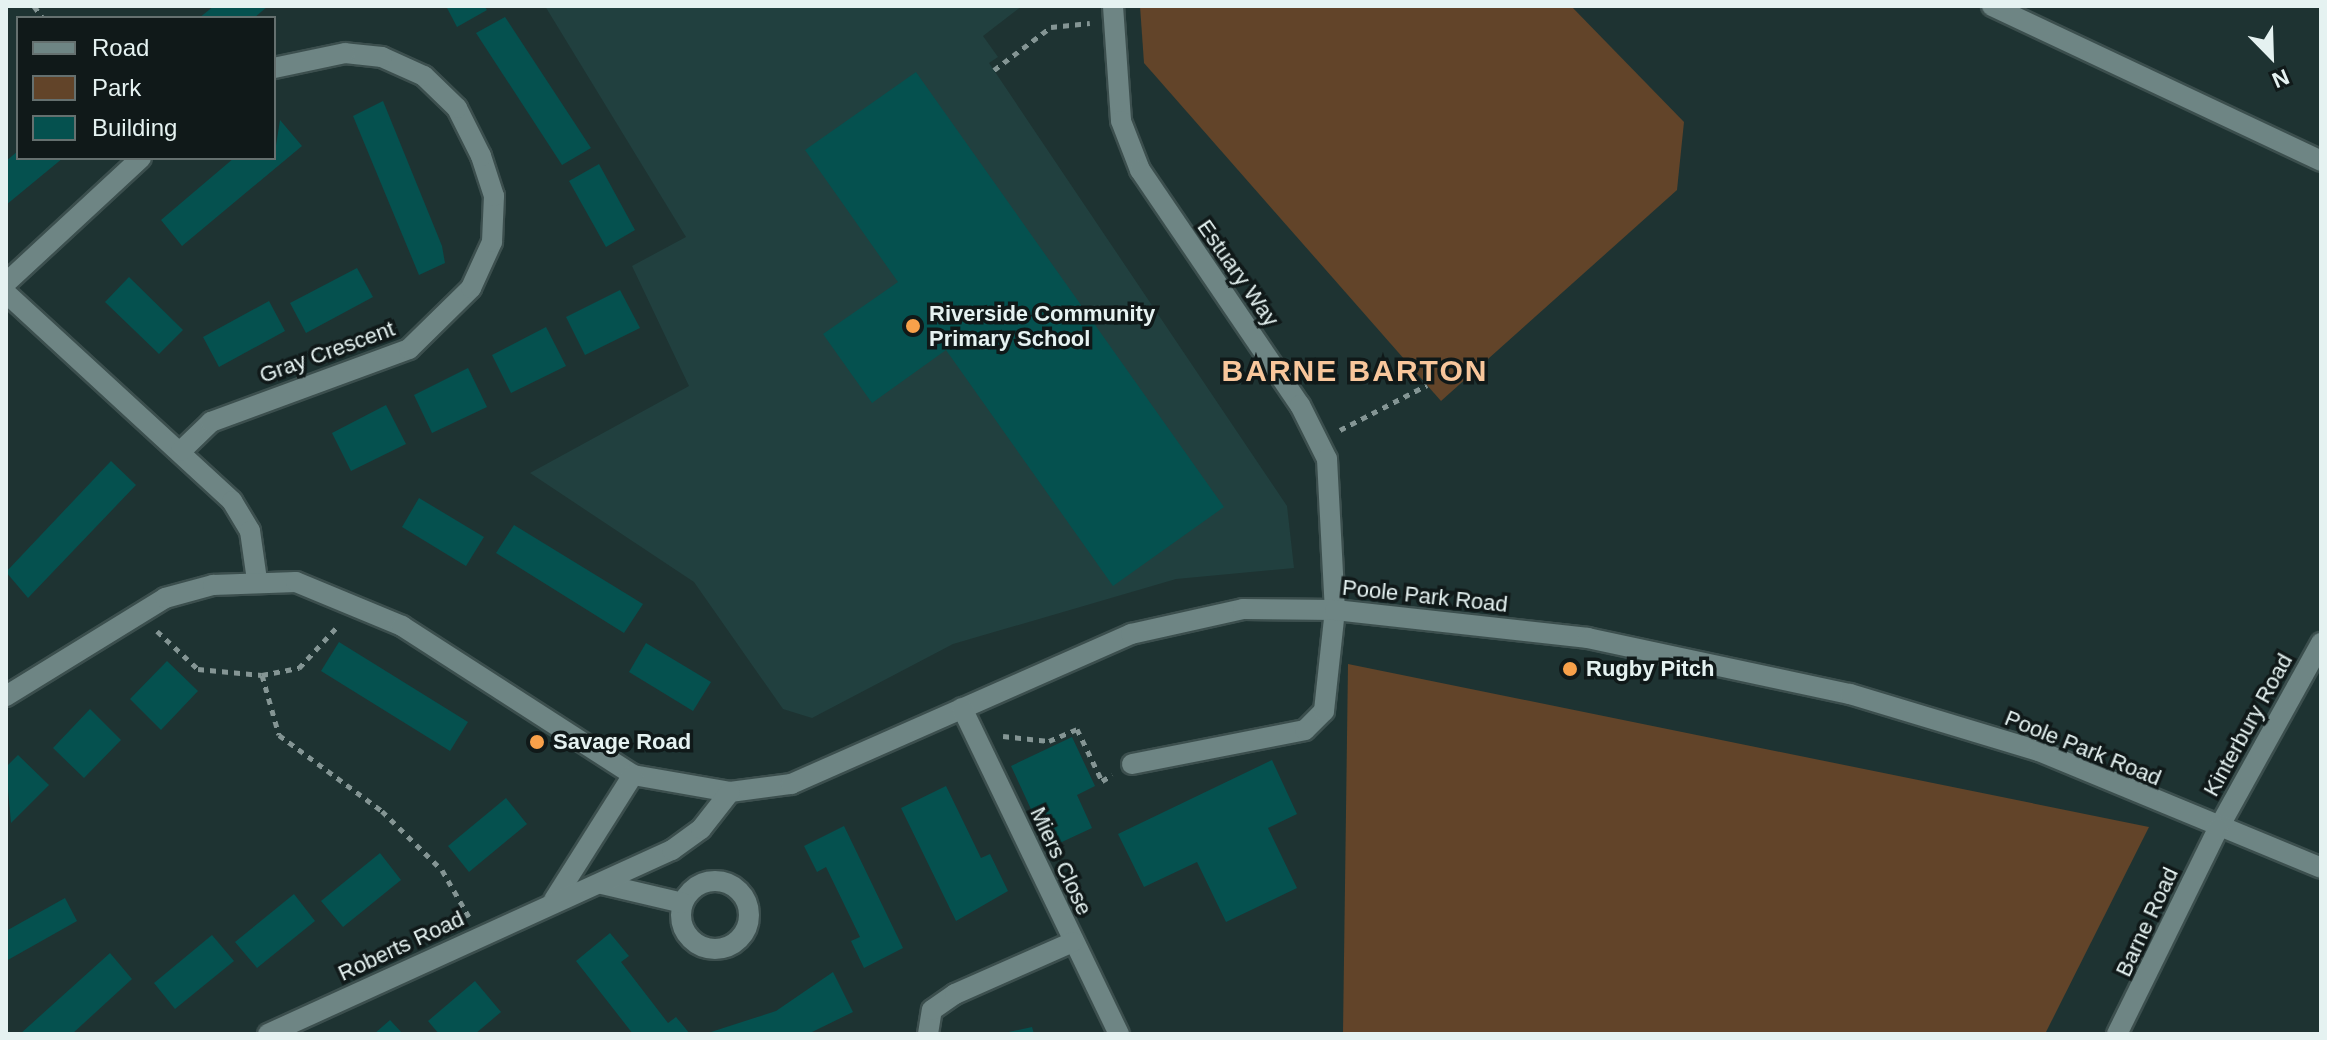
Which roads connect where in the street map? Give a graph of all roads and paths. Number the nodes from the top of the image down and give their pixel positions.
1 (1113, 6) edge
2 (1992, 6) edge
3 (1087, 23) dead end
4 (276, 68) edge
5 (994, 70) dead end
6 (139, 160) edge
7 (2321, 161) edge
8 (6, 283) edge
9 (6, 293) edge
10 (1427, 385) dead end
11 (1361, 421) dead end
12 (181, 451) junction
13 (257, 580) junction
14 (352, 602) junction
15 (1335, 610) junction
16 (144, 611) junction
17 (2321, 643) edge
18 (262, 675) junction
19 (6, 696) edge
20 (962, 708) junction
21 (974, 732) junction
22 (1132, 764) joint
23 (633, 775) junction
24 (730, 792) junction
25 (2218, 829) junction
26 (2321, 868) edge
27 (602, 884) junction
28 (554, 900) junction
29 (683, 903) dead end
30 (479, 935) junction
31 (1073, 942) junction
32 (268, 1034) edge
33 (928, 1034) edge
34 (1119, 1034) edge
35 (2117, 1034) edge

1 - 15 street, Estuary Way
2 - 7 street
3 - 5 path
4 - 12 street, Gray Crescent
6 - 8 street
9 - 12 street
10 - 11 path
12 - 13 street
13 - 14 street
13 - 16 street
14 - 18 path
14 - 23 street
15 - 20 street, Poole Park Road
15 - 22 street, Estuary Way
15 - 25 street, Poole Park Road
16 - 18 path
16 - 19 street
17 - 25 street, Kinterbury Road
18 - 30 path
20 - 21 street, Miers Close
20 - 24 street, Poole Park Road
21 - 22 path
21 - 31 street, Miers Close
23 - 24 street, Poole Park Road
23 - 28 street
24 - 27 street, Roberts Road
25 - 26 street, Poole Park Road
25 - 35 street, Barne Road
27 - 28 street, Roberts Road
27 - 29 street
28 - 30 street, Roberts Road
30 - 32 street, Roberts Road
31 - 33 street
31 - 34 street, Miers Close

